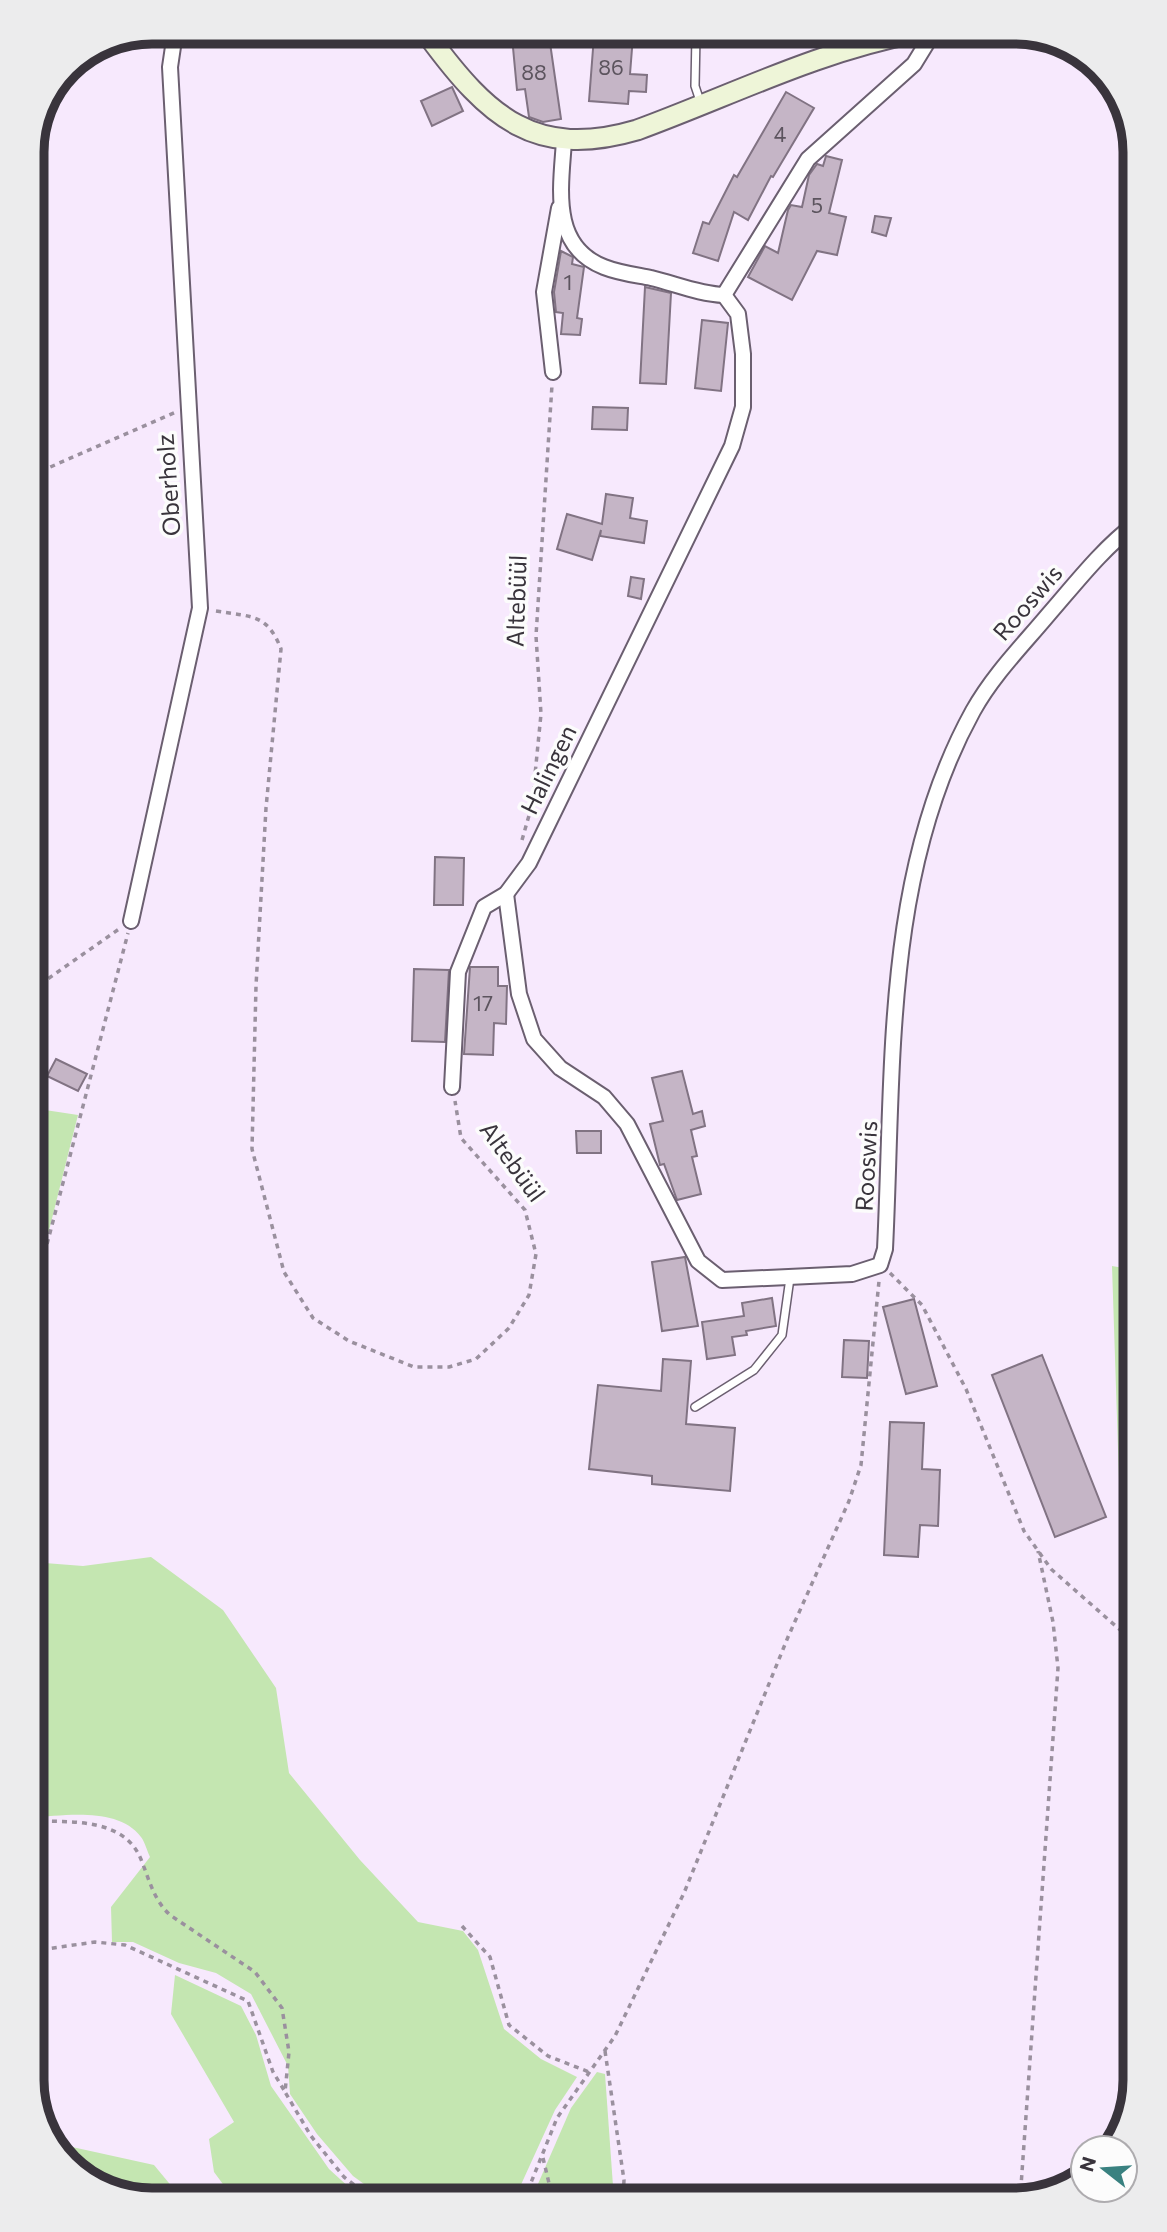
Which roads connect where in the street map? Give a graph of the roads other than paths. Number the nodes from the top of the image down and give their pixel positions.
1 (173, 44) edge
2 (435, 44) edge
3 (696, 44) edge
4 (863, 44) edge
5 (926, 44) edge
6 (701, 104) junction
7 (564, 141) junction
8 (559, 207) junction
9 (724, 295) junction
10 (553, 372) road end
11 (1123, 534) edge
12 (506, 894) junction
13 (131, 920) road end
14 (452, 1087) road end
15 (790, 1278) junction
16 (695, 1407) dead end

1 - 13 street, Oberholz
2 - 7 street
3 - 6 lane
4 - 6 street
5 - 9 street
6 - 7 street
7 - 8 street
8 - 9 street
8 - 10 street
9 - 12 street, Halingen
11 - 15 street, Rooswis
12 - 14 street
12 - 15 street
15 - 16 lane

